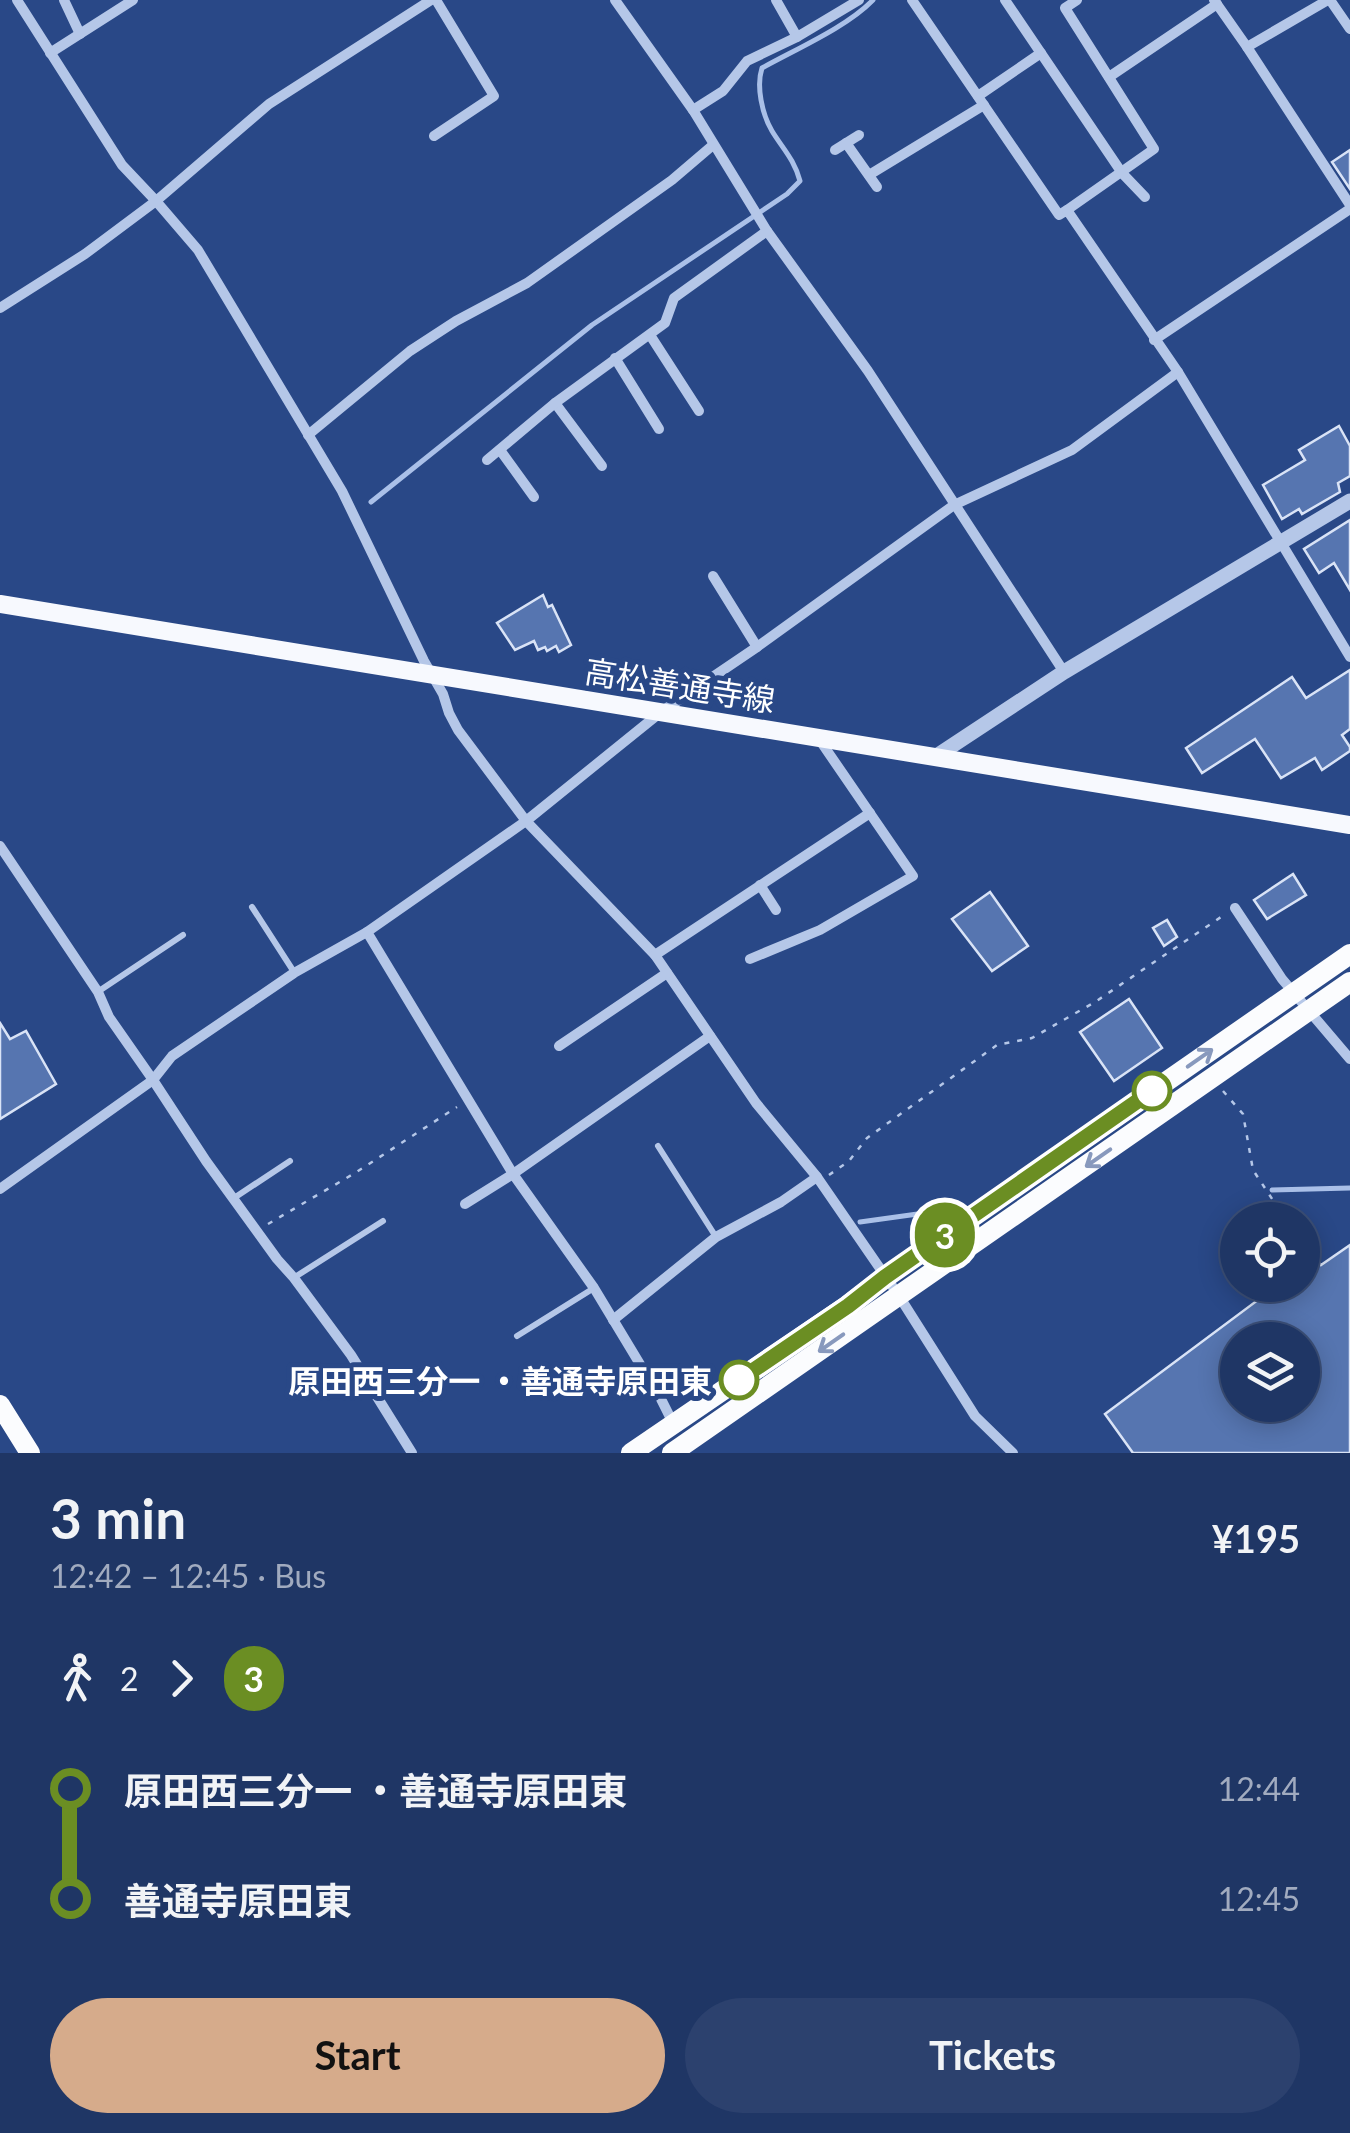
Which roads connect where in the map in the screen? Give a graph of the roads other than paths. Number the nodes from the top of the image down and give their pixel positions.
1 (17, 0) edge
2 (64, 0) edge
3 (107, 0) edge
4 (133, 0) edge
5 (434, 0) edge
6 (615, 0) edge
7 (776, 0) edge
8 (859, 0) edge
9 (912, 0) edge
10 (1005, 0) edge
11 (1077, 0) edge
12 (1329, 0) edge
13 (1215, 2) edge
14 (113, 12) junction
15 (1350, 29) edge
16 (80, 34) junction
17 (797, 37) junction
18 (1247, 47) junction
19 (1040, 52) junction
20 (50, 53) junction
21 (1109, 77) junction
22 (981, 101) junction
23 (692, 110) junction
24 (859, 135) dead end
25 (434, 136) dead end
26 (846, 143) junction
27 (713, 145) junction
28 (835, 150) dead end
29 (1122, 173) junction
30 (869, 175) junction
31 (877, 187) dead end
32 (1145, 197) dead end
33 (156, 200) junction
34 (1350, 207) edge
35 (1067, 210) junction
36 (768, 231) junction
37 (0, 308) edge
38 (650, 334) junction
39 (1154, 340) junction
40 (615, 358) junction
41 (1178, 372) junction
42 (555, 404) junction
43 (699, 411) dead end
44 (659, 429) dead end
45 (308, 434) junction
46 (500, 450) junction
47 (487, 460) dead end
48 (602, 466) dead end
49 (534, 497) dead end
50 (1350, 501) edge
51 (954, 505) junction
52 (1282, 541) junction
53 (713, 576) dead end
54 (0, 604) edge
55 (757, 647) junction
56 (1349, 653) edge
57 (1064, 672) junction
58 (434, 676) junction
59 (661, 712) junction
60 (819, 738) junction
61 (935, 756) junction
62 (870, 813) junction
63 (526, 821) junction
64 (1350, 825) edge
65 (0, 846) edge
66 (760, 885) junction
67 (252, 907) dead end
68 (1235, 908) road end
69 (776, 910) dead end
70 (367, 932) junction
71 (183, 935) dead end
72 (1350, 954) edge
73 (655, 955) junction
74 (750, 959) dead end
75 (294, 973) junction
76 (667, 973) junction
77 (1350, 982) edge
78 (98, 992) junction
79 (1294, 992) junction
80 (1310, 1010) junction
81 (710, 1036) junction
82 (559, 1046) dead end
83 (1350, 1059) edge
84 (154, 1080) junction
85 (658, 1146) dead end
86 (290, 1161) dead end
87 (513, 1174) junction
88 (818, 1179) junction
89 (0, 1189) edge
90 (233, 1198) junction
91 (465, 1204) dead end
92 (383, 1221) dead end
93 (716, 1237) junction
94 (885, 1277) junction
95 (294, 1278) junction
96 (594, 1288) junction
97 (899, 1296) junction
98 (613, 1320) junction
99 (517, 1336) dead end
100 (0, 1405) edge
101 (0, 1413) edge
102 (673, 1424) junction
103 (682, 1450) edge
104 (19, 1453) edge
105 (30, 1453) edge
106 (412, 1453) edge
107 (631, 1453) edge
108 (1013, 1453) edge

1 - 20 street
2 - 16 street
3 - 14 street
4 - 14 street
5 - 25 street
5 - 33 street
6 - 23 street
7 - 17 street
8 - 17 street
9 - 22 street
10 - 19 street
11 - 21 street
12 - 15 street
12 - 18 street
13 - 18 street
13 - 21 street
14 - 16 street
16 - 20 street
17 - 23 street
18 - 34 street
19 - 22 street
19 - 29 street
20 - 33 street
21 - 29 street
22 - 30 street
22 - 35 street
23 - 27 street
24 - 26 street
26 - 28 street
26 - 30 street
27 - 36 street
27 - 45 street
29 - 32 street
29 - 35 street
30 - 31 street
33 - 37 street
33 - 45 street
34 - 39 street
35 - 39 street
36 - 38 street
36 - 51 street
38 - 40 street
38 - 43 street
39 - 41 street
40 - 42 street
40 - 44 street
41 - 51 street
41 - 52 street
42 - 46 street
42 - 48 street
45 - 58 street
46 - 47 street
46 - 49 street
50 - 52 street
51 - 55 street
51 - 57 street
52 - 56 street
52 - 57 street
53 - 55 street
54 - 58 main road, 高松善通寺線
55 - 59 street
57 - 61 street
58 - 59 main road, 高松善通寺線
58 - 63 street
59 - 60 main road, 高松善通寺線
59 - 63 street
60 - 61 main road, 高松善通寺線
60 - 62 street
61 - 64 main road, 高松善通寺線
62 - 66 street
62 - 74 street
63 - 70 street
63 - 73 street
65 - 78 street
66 - 69 street
66 - 73 street
67 - 75 lane
68 - 79 street
70 - 75 street
70 - 87 street
71 - 78 lane
72 - 79 highway
73 - 76 street
75 - 84 street
76 - 81 street
76 - 82 street
77 - 80 highway
78 - 84 street
79 - 80 street
94 -> 79 highway
80 - 83 street
80 -> 97 highway
81 - 87 street
81 - 88 street
84 - 89 street
84 - 90 street
85 - 93 lane
86 - 90 lane
87 - 91 street
87 - 96 street
88 - 93 street
88 - 94 street
90 - 95 street
92 - 95 lane
93 - 98 street
94 - 97 street
94 - 102 highway
95 - 106 street
96 - 98 street
96 - 99 lane
97 -> 103 highway
97 - 108 street
98 - 102 street
100 - 105 highway
101 - 104 highway
102 - 103 street
102 - 107 highway

